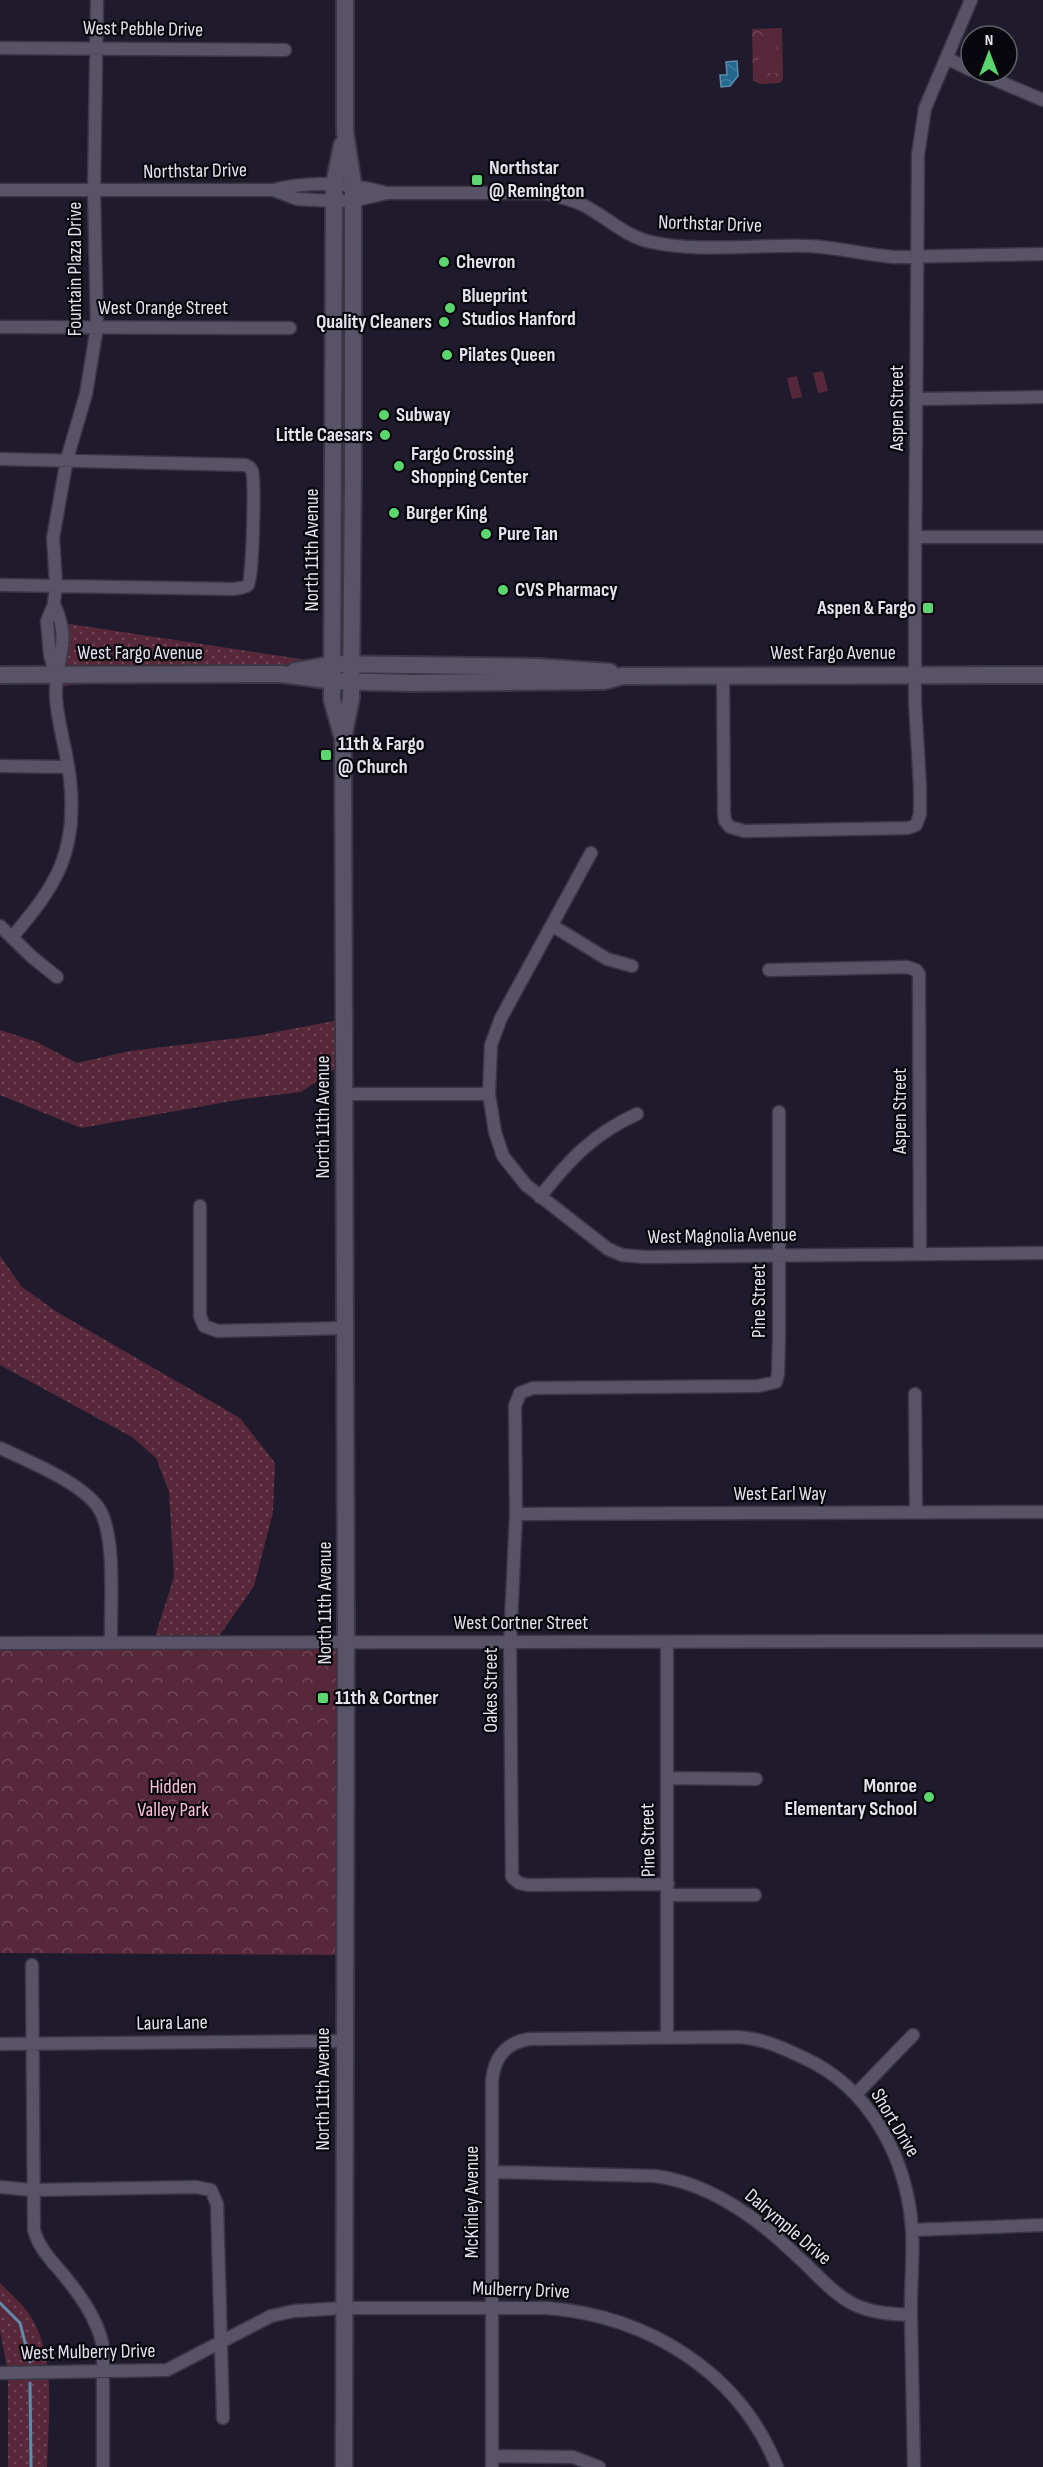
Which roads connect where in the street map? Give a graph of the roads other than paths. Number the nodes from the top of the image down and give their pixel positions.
1 (97, 0) edge
2 (345, 0) edge
3 (971, 0) edge
4 (0, 48) edge
5 (96, 48) junction
6 (285, 50) dead end
7 (946, 58) junction
8 (959, 64) edge
9 (1005, 84) edge
10 (1043, 100) edge
11 (345, 132) junction
12 (0, 190) edge
13 (94, 191) junction
14 (353, 192) junction
15 (334, 193) junction
16 (1043, 254) edge
17 (916, 256) junction
18 (0, 327) edge
19 (97, 328) junction
20 (290, 328) dead end
21 (332, 359) junction
22 (1043, 397) edge
23 (917, 399) junction
24 (0, 459) edge
25 (67, 459) junction
26 (353, 475) junction
27 (915, 537) junction
28 (1043, 537) edge
29 (56, 584) junction
30 (0, 585) edge
31 (351, 664) junction
32 (334, 672) junction
33 (915, 674) junction
34 (0, 675) edge
35 (56, 675) junction
36 (723, 675) junction
37 (1043, 675) edge
38 (622, 676) junction
39 (351, 682) junction
40 (343, 739) junction
41 (0, 766) edge
42 (67, 767) junction
43 (591, 853) dead end
44 (0, 926) edge
45 (553, 926) junction
46 (12, 937) junction
47 (632, 966) dead end
48 (769, 970) dead end
49 (57, 977) dead end
50 (344, 1094) junction
51 (489, 1094) junction
52 (779, 1112) dead end
53 (637, 1114) dead end
54 (540, 1197) junction
55 (200, 1206) dead end
56 (1043, 1253) edge
57 (920, 1254) junction
58 (778, 1255) junction
59 (345, 1328) junction
60 (520, 1394) joint
61 (915, 1394) dead end
62 (0, 1448) edge
63 (1043, 1512) edge
64 (916, 1513) junction
65 (516, 1514) junction
66 (1043, 1641) edge
67 (346, 1642) junction
68 (667, 1642) junction
69 (0, 1643) edge
70 (111, 1643) junction
71 (510, 1643) junction
72 (667, 1778) junction
73 (756, 1779) dead end
74 (668, 1890) junction
75 (755, 1895) dead end
76 (32, 1965) dead end
77 (913, 2035) dead end
78 (667, 2037) junction
79 (344, 2041) junction
80 (0, 2044) edge
81 (32, 2044) junction
82 (506, 2048) joint
83 (856, 2094) junction
84 (492, 2172) junction
85 (0, 2187) edge
86 (32, 2190) junction
87 (1043, 2225) edge
88 (912, 2230) junction
89 (344, 2308) junction
90 (491, 2308) junction
91 (911, 2315) junction
92 (220, 2343) junction
93 (104, 2372) junction
94 (0, 2373) edge
95 (222, 2418) dead end
96 (492, 2461) edge
97 (103, 2467) edge
98 (344, 2467) edge
99 (599, 2467) edge
100 (777, 2467) edge
101 (914, 2467) edge

1 - 5 street, Fountain Plaza Drive
2 - 11 main road, North 11th Avenue
3 - 7 street, Aspen Street
4 - 5 street, West Pebble Drive
5 - 6 street, West Pebble Drive
5 - 13 street, Fountain Plaza Drive
7 - 8 street
7 - 17 street, Aspen Street
9 - 10 street
11 - 14 main road, North 11th Avenue
11 - 15 main road, North 11th Avenue
12 - 13 street, Northstar Drive
13 - 15 street, Northstar Drive
13 - 19 street, Fountain Plaza Drive
14 - 15 street, Northstar Drive
14 - 17 street, Northstar Drive
14 - 26 main road, North 11th Avenue
15 - 21 main road, North 11th Avenue
16 - 17 street, Northstar Drive
17 - 23 street, Aspen Street
18 - 19 street, West Orange Street
19 - 20 street, West Orange Street
19 - 25 street, Fountain Plaza Drive
21 - 26 main road, North 11th Avenue
21 - 32 main road, North 11th Avenue
22 - 23 street
23 - 27 street, Aspen Street
24 - 25 street
25 - 29 street, Fountain Plaza Drive
25 - 29 street
26 - 31 main road, North 11th Avenue
27 - 28 street
27 - 33 street, Aspen Street
29 - 30 street
29 - 35 street, Fountain Plaza Drive
31 - 32 main road, West Fargo Avenue
31 - 38 main road, West Fargo Avenue
31 - 39 main road, North 11th Avenue
32 - 35 main road, West Fargo Avenue
32 - 39 main road, West Fargo Avenue
32 - 40 main road, North 11th Avenue
33 - 36 main road, West Fargo Avenue
33 - 36 street, Aspen Street
33 - 37 main road, West Fargo Avenue
34 - 35 main road, West Fargo Avenue
35 - 42 street, Fountain Plaza Drive
36 - 38 main road, West Fargo Avenue
38 - 39 main road, West Fargo Avenue
39 - 40 main road, North 11th Avenue
40 - 50 main road, North 11th Avenue
41 - 42 street
42 - 46 street, Fountain Plaza Drive
43 - 45 street, West Magnolia Avenue
44 - 46 street
45 - 47 street
45 - 51 street, West Magnolia Avenue
46 - 49 street
48 - 57 street, Aspen Street
50 - 51 street
50 - 59 main road, North 11th Avenue
51 - 54 street, West Magnolia Avenue
52 - 58 street, Pine Street
53 - 54 street
54 - 58 street, West Magnolia Avenue
55 - 59 street
56 - 57 street, West Magnolia Avenue
57 - 58 street, West Magnolia Avenue
58 - 60 street, Pine Street
59 - 67 main road, North 11th Avenue
60 - 65 street, Oakes Street
61 - 64 street
62 - 70 street
63 - 64 street, West Earl Way
64 - 65 street, West Earl Way
65 - 71 street, Oakes Street
66 - 68 street, West Cortner Street
67 - 70 street, West Cortner Street
67 - 71 street, West Cortner Street
67 - 79 main road, North 11th Avenue
68 - 71 street, West Cortner Street
68 - 72 street, Pine Street
69 - 70 street, West Cortner Street
71 - 74 street, Oakes Street
72 - 73 street
72 - 74 street, Pine Street
74 - 75 street
74 - 78 street, Pine Street
76 - 81 street
77 - 83 street
78 - 82 street, Short Drive
78 - 83 street, Short Drive
79 - 81 street, Laura Lane
79 - 89 main road, North 11th Avenue
80 - 81 street, Laura Lane
81 - 86 street
82 - 84 street, McKinley Avenue
83 - 88 street, Short Drive
84 - 90 street, McKinley Avenue
84 - 91 street, Dalrymple Drive
85 - 86 street
86 - 92 street
86 - 93 street
87 - 88 street
88 - 91 street, Short Drive
89 - 90 street, Mulberry Drive
89 - 92 street, West Mulberry Drive
89 - 98 main road, North 11th Avenue
90 - 96 street, McKinley Avenue
90 - 100 street, Mulberry Drive
91 - 101 street, Short Drive
92 - 93 street, West Mulberry Drive
92 - 95 street
93 - 94 street, West Mulberry Drive
93 - 97 street
96 - 99 street

